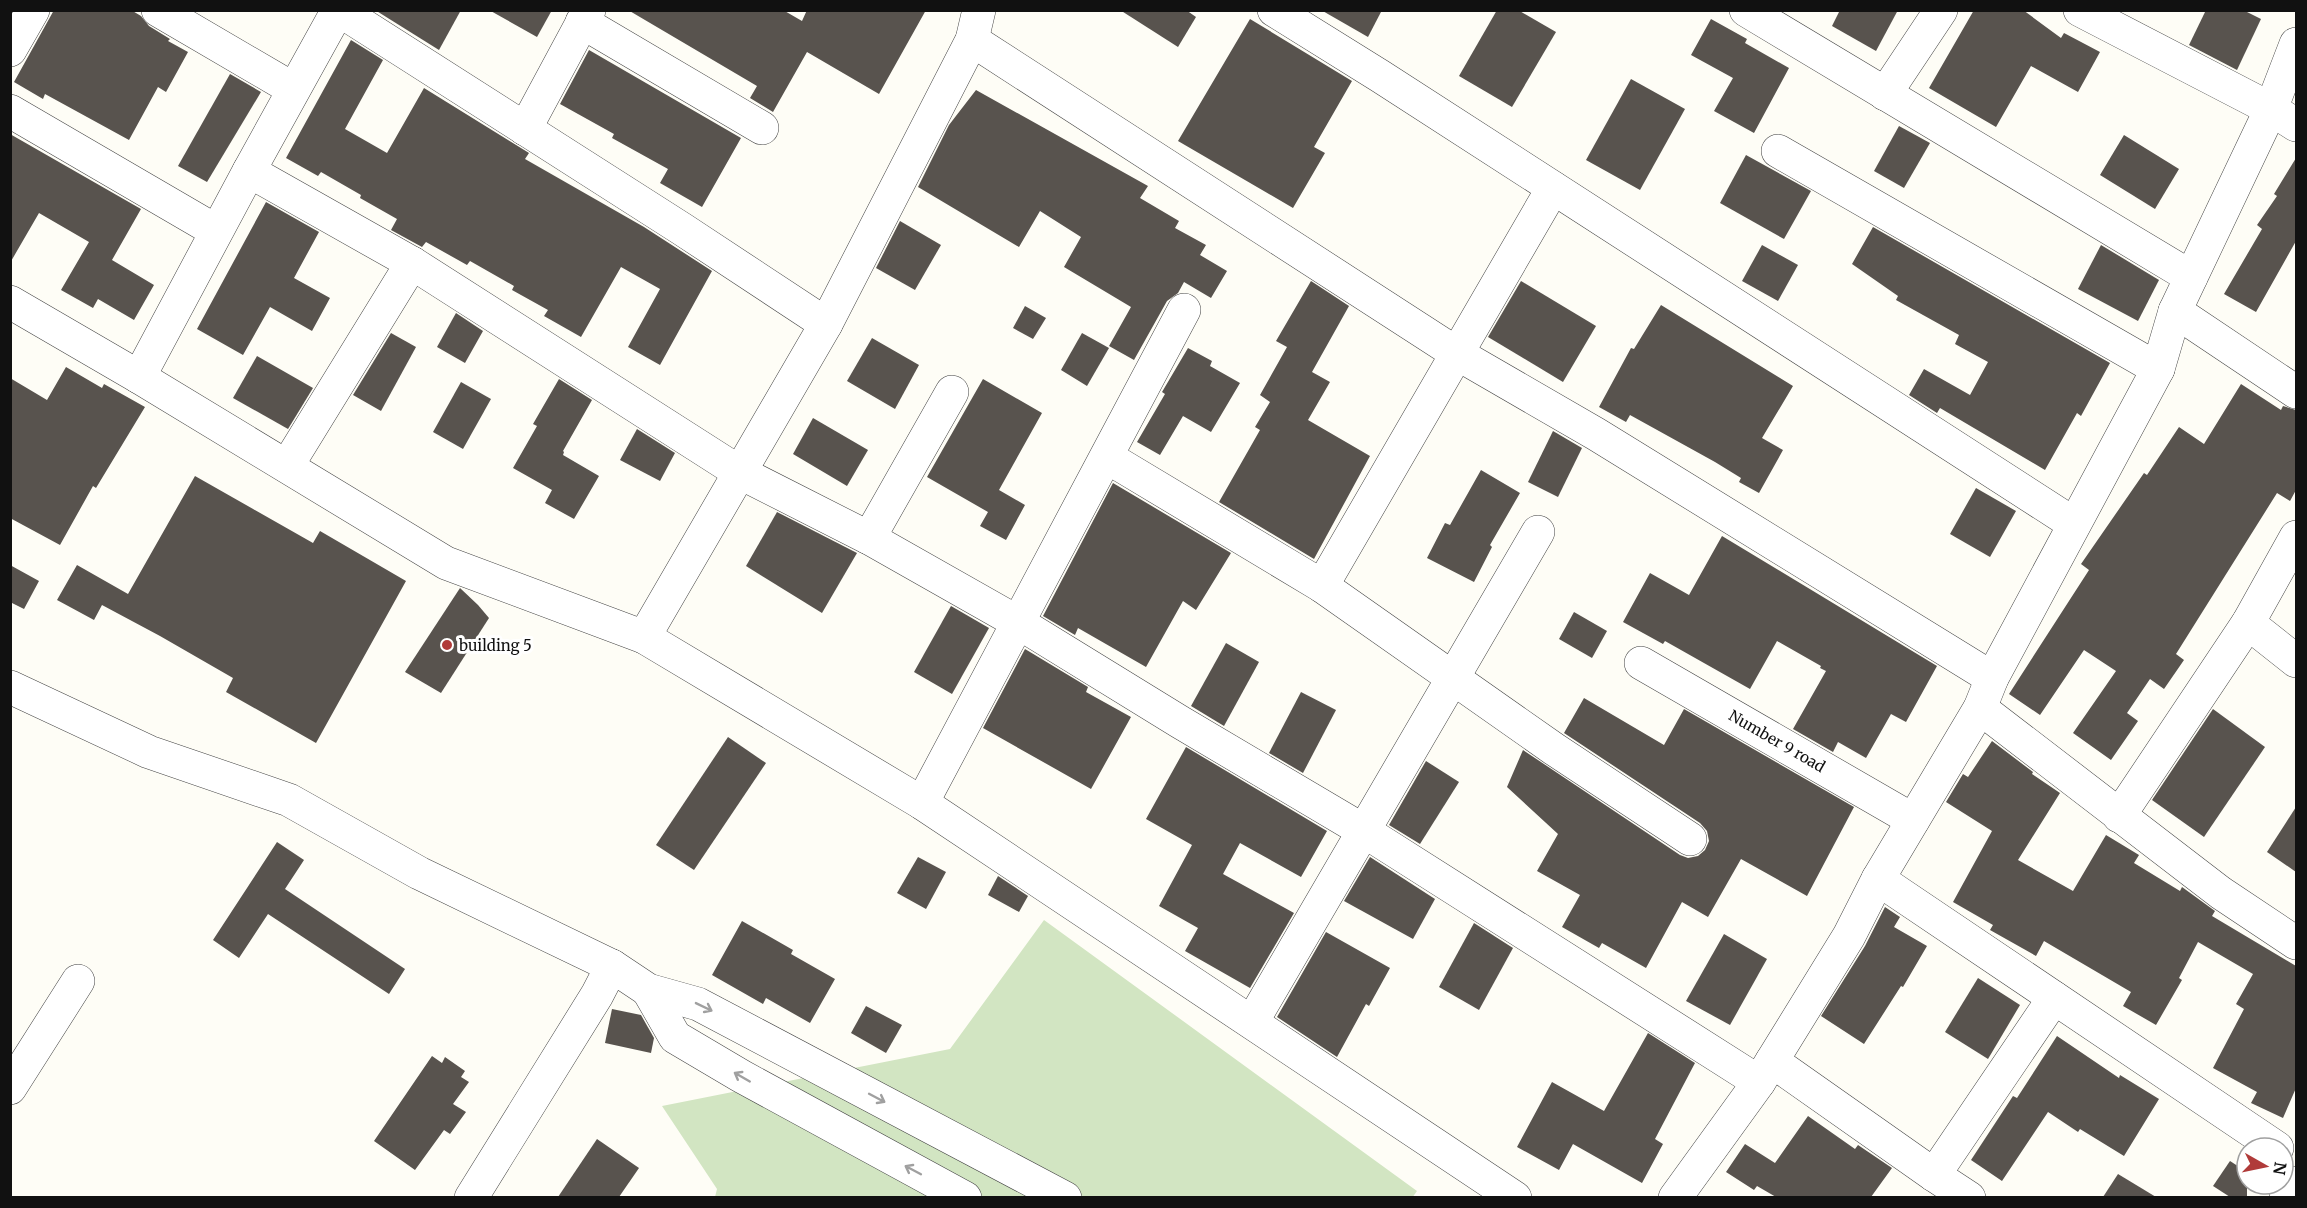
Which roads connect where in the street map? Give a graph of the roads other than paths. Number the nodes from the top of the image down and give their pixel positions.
1 (33, 10) edge
2 (158, 10) edge
3 (338, 10) edge
4 (1274, 10) edge
5 (1746, 10) edge
6 (1941, 10) edge
7 (2080, 10) edge
8 (586, 16) edge
9 (976, 25) edge
10 (2296, 44) edge
11 (10, 50) edge
12 (293, 89) junction
13 (1885, 94) junction
14 (10, 111) edge
15 (2284, 117) edge
16 (762, 128) dead end
17 (525, 129) junction
18 (1778, 151) dead end
19 (249, 171) junction
20 (1553, 188) junction
21 (216, 231) junction
22 (412, 263) junction
23 (2191, 277) junction
24 (10, 302) edge
25 (1184, 310) dead end
26 (2175, 311) junction
27 (826, 324) junction
28 (1456, 353) junction
29 (2158, 369) junction
30 (139, 376) junction
31 (952, 392) dead end
32 (2296, 392) edge
33 (1107, 457) junction
34 (287, 466) junction
35 (739, 472) junction
36 (2074, 524) junction
37 (1538, 532) dead end
38 (2296, 537) edge
39 (869, 538) junction
40 (1322, 586) junction
41 (1019, 623) junction
42 (2248, 623) junction
43 (644, 637) junction
44 (2296, 661) edge
45 (1641, 663) dead end
46 (1451, 678) junction
47 (1992, 678) junction
48 (10, 687) edge
49 (1980, 708) junction
50 (922, 803) junction
51 (2119, 816) junction
52 (1913, 820) junction
53 (1364, 831) junction
54 (1690, 839) dead end
55 (1878, 879) junction
56 (2296, 943) edge
57 (612, 966) junction
58 (78, 981) dead end
59 (648, 990) junction
60 (2054, 998) junction
61 (1252, 1023) junction
62 (1766, 1072) junction
63 (10, 1088) edge
64 (2259, 1136) edge
65 (1934, 1175) junction
66 (2296, 1183) edge
67 (1686, 1193) edge
68 (471, 1197) edge
69 (965, 1197) edge
70 (1065, 1197) edge
71 (1515, 1197) edge
72 (1969, 1197) edge
73 (2286, 1197) edge

1 - 11 street
2 - 12 street
3 - 12 street
3 - 17 street
4 - 20 street
5 - 13 street
6 - 13 street
7 - 15 street
8 - 16 street
8 - 17 street
9 - 27 street
9 - 28 street
10 - 15 street
12 - 19 street
13 - 23 street
14 - 21 street
15 - 23 street
17 - 27 street
18 - 29 street
19 - 21 street
19 - 22 street
20 - 28 street
20 - 36 street
21 - 30 street
22 - 34 street
22 - 35 street
23 - 26 street
24 - 30 street
25 - 33 street
26 - 29 street
26 - 32 street
27 - 35 street
28 - 40 street
28 - 47 street
29 - 36 street
30 - 34 street
31 - 39 street
33 - 40 street
33 - 41 street
34 - 43 street
35 - 39 street
35 - 43 street
36 - 47 street
37 - 46 street
38 - 42 street
39 - 41 street
40 - 46 street
41 - 50 street
41 - 53 street
42 - 44 street
42 - 51 street
43 - 50 street
45 - 52 street, Number 9 road
46 - 53 street
46 - 54 street
47 - 49 street
48 - 57 street
49 - 51 street
49 - 52 street
50 - 61 street
51 - 56 street
52 - 55 street
53 - 61 street
53 - 62 street
55 - 60 street
55 - 62 street
57 - 59 street
57 - 68 street
58 - 63 street
69 -> 59 street
59 -> 70 street
60 - 64 street
60 - 65 street
61 - 71 street
62 - 65 street
62 - 67 street
65 - 72 street
66 - 73 street

